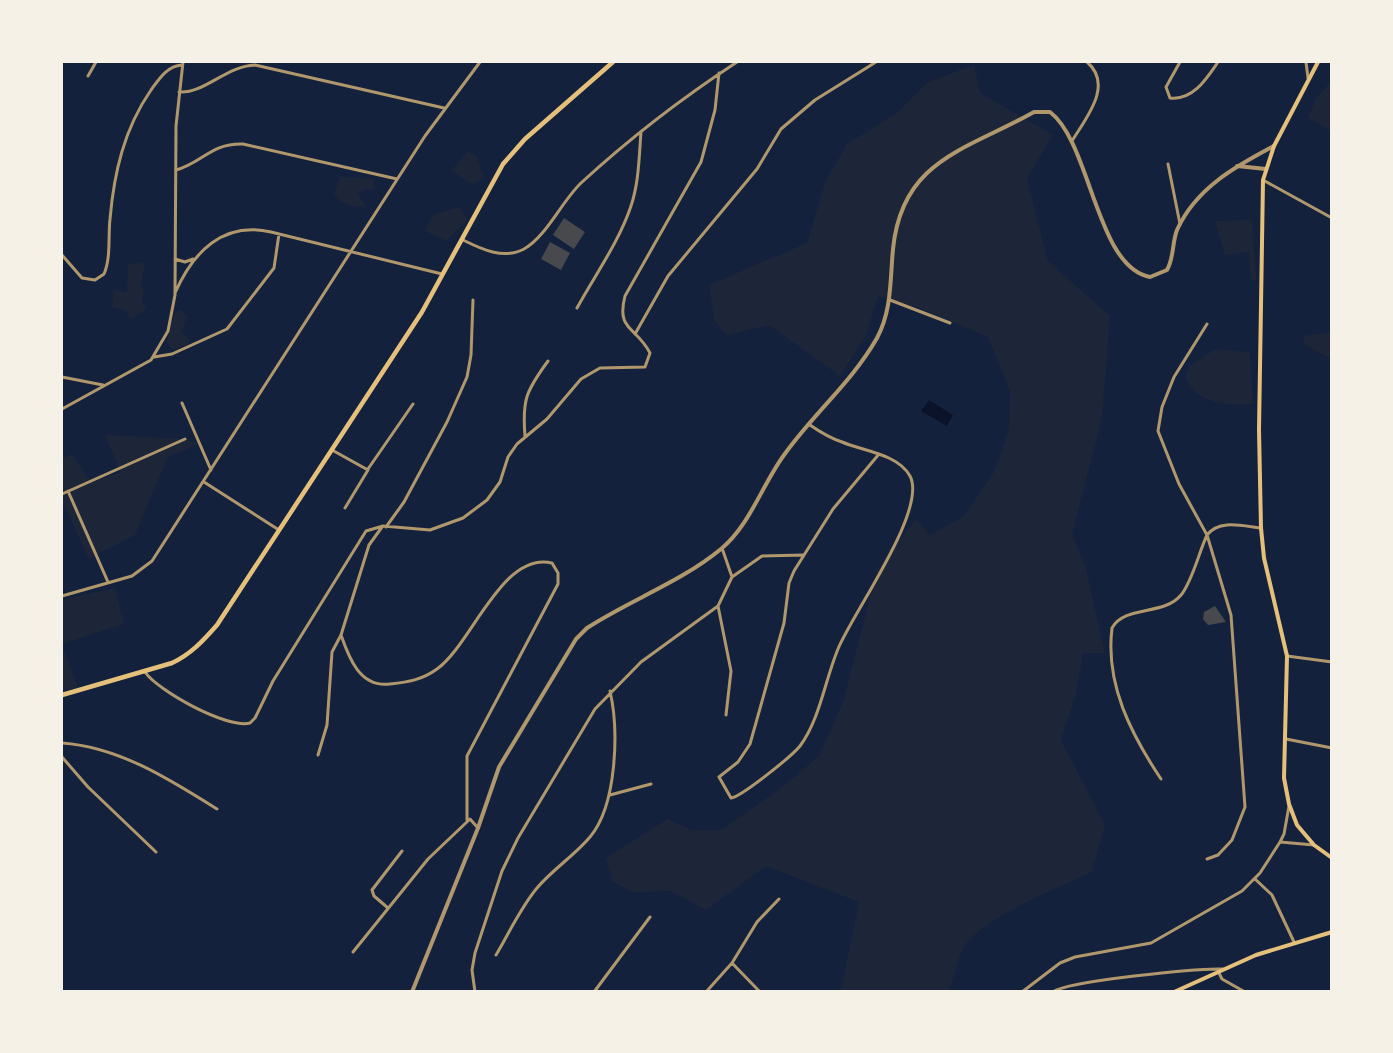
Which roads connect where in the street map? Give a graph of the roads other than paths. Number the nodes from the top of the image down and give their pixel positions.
1 (96, 62) edge
2 (480, 62) edge
3 (613, 62) edge
4 (737, 62) edge
5 (876, 62) edge
6 (1087, 62) edge
7 (1180, 62) edge
8 (1218, 62) edge
9 (1306, 62) edge
10 (1318, 62) edge
11 (182, 63) edge
12 (719, 73) junction
13 (88, 76) dead end
14 (1308, 78) junction
15 (179, 92) junction
16 (444, 108) junction
17 (641, 132) junction
18 (1072, 141) junction
19 (1274, 146) junction
20 (1168, 164) dead end
21 (1236, 166) junction
22 (1266, 169) junction
23 (176, 170) junction
24 (398, 179) junction
25 (1263, 180) junction
26 (1332, 218) edge
27 (1181, 224) junction
28 (279, 234) junction
29 (463, 240) junction
30 (351, 252) junction
31 (62, 255) edge
32 (175, 259) junction
33 (194, 259) junction
34 (444, 275) junction
35 (175, 295) junction
36 (473, 300) dead end
37 (890, 300) junction
38 (577, 308) dead end
39 (950, 323) dead end
40 (1207, 324) dead end
41 (635, 334) junction
42 (154, 357) junction
43 (548, 361) dead end
44 (62, 377) edge
45 (105, 385) junction
46 (182, 403) dead end
47 (413, 404) dead end
48 (62, 409) edge
49 (810, 425) junction
50 (525, 437) junction
51 (186, 439) dead end
52 (332, 450) junction
53 (879, 454) junction
54 (212, 470) junction
55 (368, 470) junction
56 (204, 482) junction
57 (68, 491) junction
58 (62, 494) edge
59 (345, 508) dead end
60 (385, 526) junction
61 (1261, 528) junction
62 (279, 530) junction
63 (1206, 535) junction
64 (722, 548) junction
65 (803, 555) junction
66 (732, 577) junction
67 (108, 582) junction
68 (62, 596) edge
69 (718, 606) junction
70 (341, 634) junction
71 (1287, 656) junction
72 (1332, 662) edge
73 (145, 672) junction
74 (610, 691) junction
75 (62, 695) edge
76 (726, 715) dead end
77 (1286, 739) junction
78 (62, 743) edge
79 (1332, 748) edge
80 (318, 755) dead end
81 (62, 757) edge
82 (1161, 779) dead end
83 (651, 784) dead end
84 (609, 795) junction
85 (1289, 804) junction
86 (217, 809) dead end
87 (467, 820) junction
88 (478, 828) junction
89 (1280, 842) junction
90 (1314, 845) junction
91 (402, 851) dead end
92 (156, 852) dead end
93 (1332, 858) edge
94 (1207, 859) dead end
95 (1255, 879) junction
96 (779, 898) dead end
97 (388, 908) junction
98 (650, 917) dead end
99 (1332, 932) edge
100 (1294, 942) junction
101 (352, 952) dead end
102 (496, 954) dead end
103 (732, 963) junction
104 (1220, 970) junction
105 (709, 990) edge
106 (412, 992) edge
107 (475, 992) edge
108 (594, 992) edge
109 (760, 992) edge
110 (1022, 992) edge
111 (1053, 992) edge
112 (1174, 992) edge
113 (1245, 992) edge

1 - 13 street
2 - 16 street
3 - 29 main road
4 - 12 street
5 - 41 street
6 - 18 street
7 - 8 street
9 - 14 street
10 - 14 main road
11 - 15 street
11 - 31 street
12 - 17 street
12 - 41 street
14 - 19 main road
15 - 16 street
15 - 23 street
16 - 24 street
17 - 29 street
17 - 38 street
18 - 27 street
18 - 37 street
19 - 21 street
19 - 22 main road
20 - 27 street
21 - 22 street
21 - 27 street
22 - 25 main road
23 - 24 street
23 - 32 street
24 - 30 street
25 - 26 street
25 - 61 main road
28 - 30 street
28 - 33 street
28 - 42 street
29 - 34 main road
30 - 34 street
30 - 54 street
32 - 33 street
32 - 35 street
33 - 35 street
34 - 52 main road
35 - 42 street
36 - 60 street
37 - 39 street
37 - 49 street
40 - 63 street
41 - 50 street
42 - 45 street
43 - 50 street
44 - 45 street
45 - 48 street
46 - 54 street
47 - 55 street
49 - 53 street
49 - 64 street
50 - 60 street
51 - 57 street
52 - 55 street
52 - 62 main road
53 - 65 street
53 - 65 street
54 - 56 street
55 - 59 street
56 - 62 street
56 - 67 street
57 - 58 street
57 - 67 street
60 - 70 street
60 - 73 street
61 - 63 street
61 - 71 main road
62 - 73 main road
63 - 82 street
63 - 94 street
64 - 66 street
64 - 88 street
65 - 66 street
66 - 69 street
67 - 68 street
69 - 74 street
69 - 76 street
70 - 80 street
70 - 87 street
71 - 72 street
71 - 77 main road
73 - 75 main road
74 - 84 street
74 - 107 street
77 - 79 street
77 - 85 main road
78 - 86 street
81 - 92 street
83 - 84 street
84 - 102 street
85 - 89 street
85 - 90 main road
87 - 88 street
87 - 97 street
88 - 106 street
89 - 90 street
89 - 95 street
90 - 93 main road
91 - 97 street
95 - 100 street
95 - 110 street
96 - 103 street
97 - 101 street
98 - 108 street
99 - 100 main road
100 - 104 main road
103 - 105 street
103 - 109 street
104 - 111 street
104 - 112 main road
104 - 113 street

